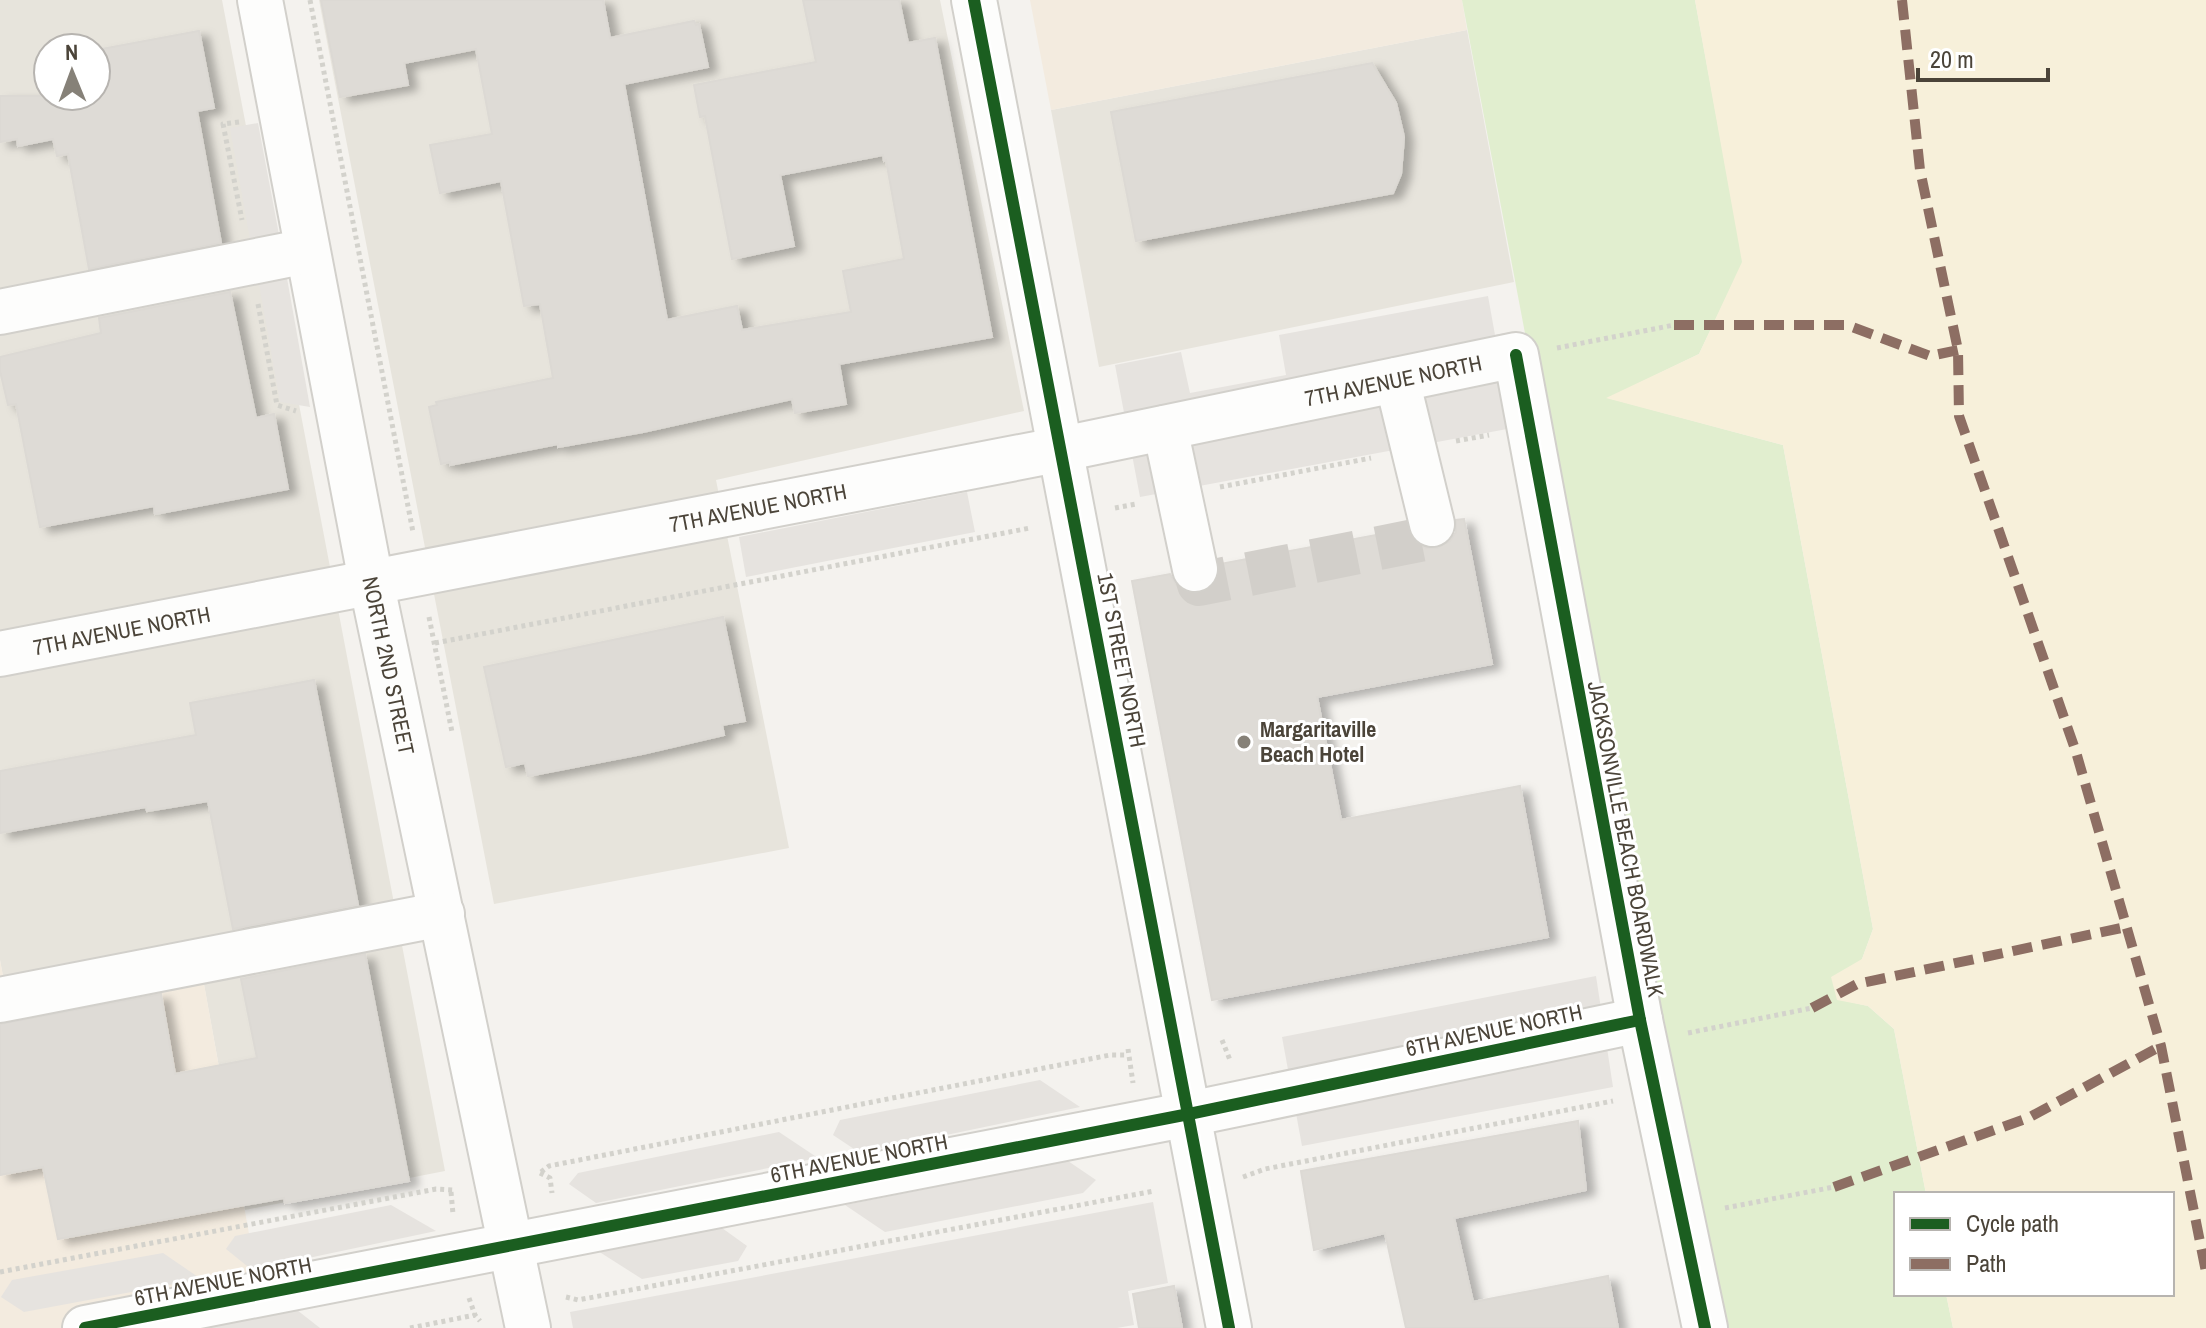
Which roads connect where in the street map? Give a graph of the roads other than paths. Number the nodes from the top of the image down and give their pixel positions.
1 (260, 0) edge
2 (974, 0) edge
3 (307, 251) junction
4 (0, 312) edge
5 (1516, 355) joint
6 (1397, 380) junction
7 (1165, 428) junction
8 (1062, 449) junction
9 (1432, 524) dead end
10 (1195, 569) dead end
11 (371, 581) junction
12 (0, 654) edge
13 (442, 914) junction
14 (0, 1000) edge
15 (1642, 1031) junction
16 (1189, 1114) junction
17 (513, 1245) junction
18 (539, 1313) edge
19 (85, 1328) edge
20 (1229, 1328) edge
21 (1705, 1328) edge

1 - 3 street, NORTH 2ND STREET
2 - 8 street, 1ST STREET NORTH
3 - 4 street
3 - 11 street, NORTH 2ND STREET
5 - 6 street, 7TH AVENUE NORTH
5 - 15 street, JACKSONVILLE BEACH BOARDWALK
6 - 7 street, 7TH AVENUE NORTH
6 - 9 street
7 - 8 street, 7TH AVENUE NORTH
7 - 10 street
8 - 11 street, 7TH AVENUE NORTH
8 - 16 street, 1ST STREET NORTH
11 - 12 street, 7TH AVENUE NORTH
11 - 13 street, NORTH 2ND STREET
13 - 14 street
13 - 17 street, NORTH 2ND STREET
15 - 16 street, 6TH AVENUE NORTH
15 - 21 street, JACKSONVILLE BEACH BOARDWALK
16 - 17 street, 6TH AVENUE NORTH
16 - 20 street, 1ST STREET NORTH
17 - 18 street, NORTH 2ND STREET
17 - 19 street, 6TH AVENUE NORTH

